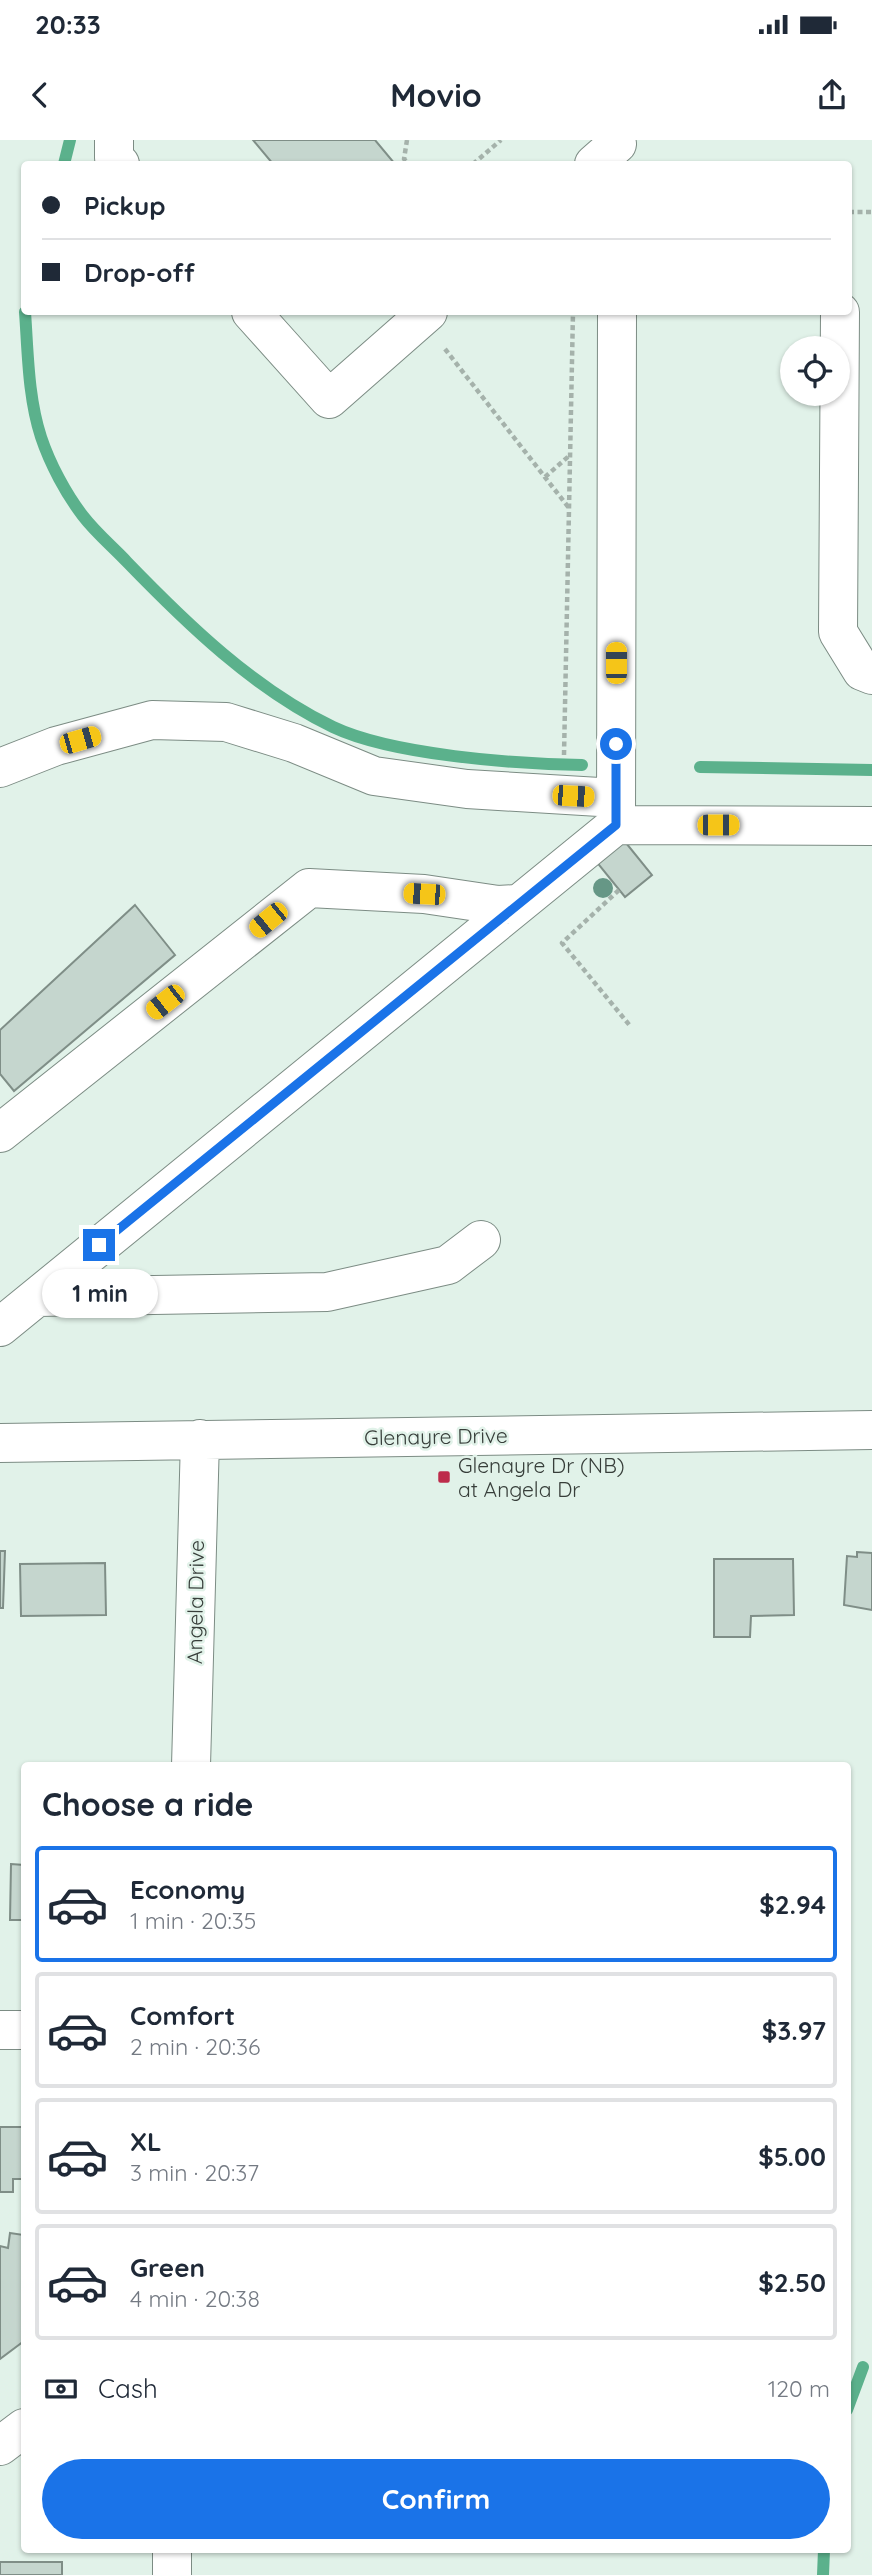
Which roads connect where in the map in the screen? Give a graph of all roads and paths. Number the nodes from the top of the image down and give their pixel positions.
1 (114, 140) edge
2 (407, 140) edge
3 (501, 140) edge
4 (117, 161) edge
5 (406, 161) edge
6 (476, 161) edge
7 (852, 212) edge
8 (872, 212) edge
9 (254, 315) edge
10 (424, 315) edge
11 (573, 315) edge
12 (617, 315) edge
13 (840, 315) edge
14 (571, 455) junction
15 (545, 477) junction
16 (569, 509) junction
17 (872, 675) edge
18 (0, 768) edge
19 (551, 794) junction
20 (616, 811) junction
21 (872, 827) edge
22 (620, 890) dead end
23 (516, 904) junction
24 (631, 1027) dead end
25 (0, 1133) edge
26 (481, 1240) dead end
27 (37, 1297) junction
28 (0, 1327) edge
29 (872, 1430) edge
30 (200, 1439) junction
31 (0, 1443) edge
32 (191, 1762) edge
33 (0, 2030) edge
34 (21, 2030) edge
35 (21, 2430) edge
36 (0, 2446) edge
37 (172, 2553) edge
38 (172, 2575) edge

1 - 4 street
2 - 5 path
3 - 6 path
7 - 8 path
9 - 10 street
10 - 15 path
11 - 14 path
12 - 20 street
13 - 17 street
14 - 15 path
14 - 16 path
15 - 16 path
16 - 19 path
18 - 19 street
19 - 20 street
20 - 21 street
20 - 23 street
22 - 24 path
23 - 25 street
23 - 27 street
26 - 27 street
27 - 28 street
29 - 30 street, Glenayre Drive
30 - 31 street, Glenayre Drive
30 - 32 street, Angela Drive
33 - 34 street
35 - 36 street
37 - 38 street

